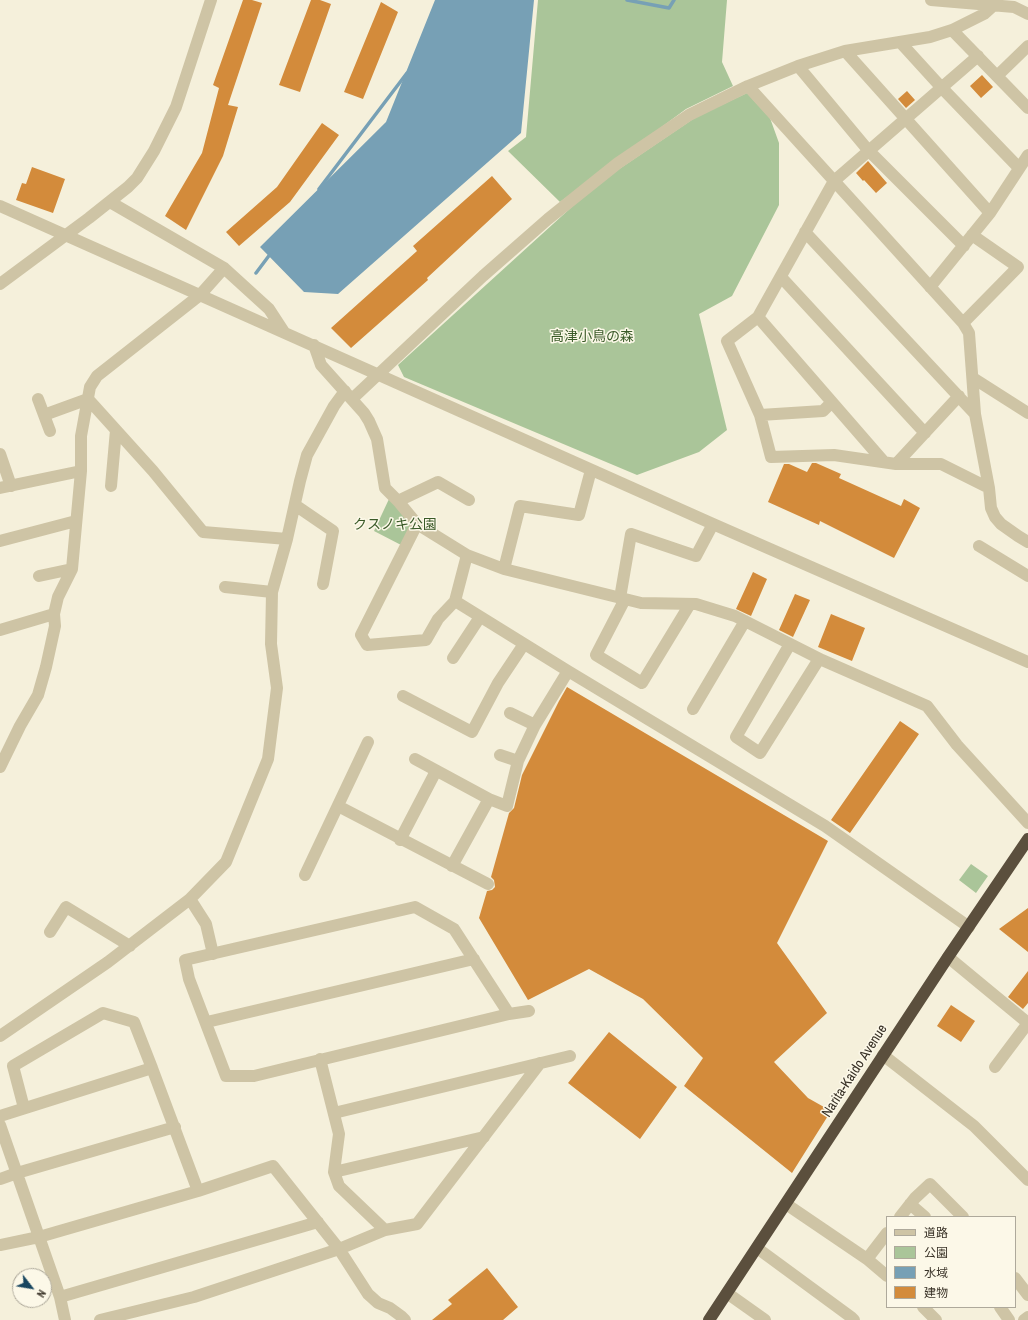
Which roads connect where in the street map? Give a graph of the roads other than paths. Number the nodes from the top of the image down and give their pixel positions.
1 (211, 0) edge
2 (931, 0) edge
3 (1015, 4) edge
4 (994, 5) junction
5 (1028, 14) edge
6 (952, 30) junction
7 (900, 42) junction
8 (1028, 46) edge
9 (845, 51) junction
10 (978, 56) junction
11 (798, 66) junction
12 (997, 76) junction
13 (748, 86) junction
14 (941, 87) junction
15 (1028, 108) edge
16 (905, 118) junction
17 (868, 150) junction
18 (1028, 155) edge
19 (1020, 168) junction
20 (834, 181) junction
21 (110, 202) junction
22 (0, 206) edge
23 (990, 213) junction
24 (805, 232) junction
25 (972, 235) junction
26 (65, 236) junction
27 (964, 246) junction
28 (224, 268) junction
29 (781, 277) junction
30 (0, 284) edge
31 (930, 287) junction
32 (200, 295) junction
33 (758, 317) junction
34 (963, 323) junction
35 (285, 332) junction
36 (314, 345) junction
37 (378, 374) junction
38 (973, 378) junction
39 (348, 395) junction
40 (959, 396) junction
41 (38, 399) dead end
42 (88, 400) junction
43 (832, 402) junction
44 (1028, 413) edge
45 (975, 414) junction
46 (44, 415) junction
47 (760, 415) junction
48 (116, 430) junction
49 (50, 431) dead end
50 (925, 433) junction
51 (0, 454) edge
52 (884, 462) junction
53 (896, 464) junction
54 (591, 470) junction
55 (81, 471) junction
56 (111, 486) dead end
57 (6, 487) edge
58 (989, 488) junction
59 (469, 500) dead end
60 (398, 501) junction
61 (294, 505) junction
62 (76, 521) junction
63 (417, 524) junction
64 (713, 524) junction
65 (287, 539) junction
66 (0, 541) edge
67 (1028, 542) edge
68 (979, 546) dead end
69 (467, 555) junction
70 (72, 569) junction
71 (504, 569) junction
72 (39, 576) dead end
73 (1028, 576) edge
74 (323, 584) dead end
75 (225, 587) dead end
76 (272, 592) junction
77 (622, 599) junction
78 (454, 601) junction
79 (690, 604) junction
80 (54, 614) junction
81 (480, 617) junction
82 (744, 621) junction
83 (0, 630) edge
84 (524, 644) junction
85 (790, 644) junction
86 (453, 658) dead end
87 (819, 659) junction
88 (1028, 662) edge
89 (568, 671) junction
90 (403, 696) dead end
91 (694, 709) dead end
92 (510, 713) dead end
93 (535, 725) junction
94 (368, 742) dead end
95 (500, 755) dead end
96 (415, 759) dead end
97 (518, 761) junction
98 (0, 767) edge
99 (436, 771) junction
100 (489, 799) junction
101 (338, 806) junction
102 (1028, 824) edge
103 (1028, 839) edge
104 (400, 840) junction
105 (452, 866) junction
106 (305, 875) dead end
107 (488, 884) dead end
108 (190, 900) junction
109 (969, 927) junction
110 (50, 932) dead end
111 (130, 946) junction
112 (213, 954) junction
113 (948, 957) junction
114 (474, 958) junction
115 (529, 1011) dead end
116 (509, 1014) junction
117 (207, 1022) junction
118 (1028, 1023) edge
119 (0, 1036) edge
120 (883, 1055) junction
121 (570, 1056) dead end
122 (320, 1059) junction
123 (540, 1063) junction
124 (995, 1067) dead end
125 (152, 1068) junction
126 (24, 1108) junction
127 (334, 1113) junction
128 (0, 1116) edge
129 (0, 1124) edge
130 (174, 1127) junction
131 (484, 1137) junction
132 (334, 1172) junction
133 (17, 1173) junction
134 (0, 1180) edge
135 (1028, 1180) edge
136 (198, 1191) junction
137 (786, 1204) junction
138 (910, 1204) junction
139 (901, 1216) edge
140 (924, 1216) edge
141 (962, 1216) edge
142 (318, 1222) junction
143 (385, 1230) junction
144 (886, 1234) edge
145 (39, 1237) junction
146 (0, 1245) edge
147 (757, 1248) junction
148 (339, 1249) junction
149 (867, 1259) junction
150 (886, 1275) edge
151 (1016, 1279) edge
152 (727, 1293) junction
153 (1028, 1295) edge
154 (60, 1297) junction
155 (923, 1308) edge
156 (1001, 1308) edge
157 (1028, 1317) edge
158 (65, 1320) edge
159 (100, 1320) edge
160 (405, 1320) edge
161 (709, 1320) edge
162 (765, 1320) edge
163 (854, 1320) edge
164 (936, 1320) edge
165 (1009, 1320) edge
166 (1024, 1320) edge

1 - 21 street
2 - 4 street
3 - 4 street
3 - 5 street
4 - 6 street
6 - 7 street
6 - 10 street
7 - 9 street
7 - 14 street
8 - 12 street
9 - 11 street
9 - 16 street
10 - 12 street
10 - 14 street
11 - 13 street
11 - 17 street
12 - 15 street
13 - 20 street
13 - 37 street
14 - 16 street
14 - 19 street
16 - 17 street
16 - 23 street
17 - 20 street
17 - 27 street
18 - 19 street
19 - 23 street
20 - 24 street
20 - 31 street
21 - 26 street
21 - 28 street
22 - 26 street
23 - 25 street
24 - 29 street
24 - 40 street
25 - 27 street
25 - 34 street
26 - 30 street
26 - 32 street
27 - 31 street
28 - 32 street
28 - 35 street
29 - 33 street
29 - 50 street
31 - 34 street
32 - 35 street
32 - 42 street
33 - 43 street
33 - 47 street
34 - 38 street
35 - 36 street
36 - 37 street
36 - 39 street
37 - 39 street
37 - 54 street
38 - 44 street
38 - 45 street
39 - 60 street
39 - 61 street
40 - 45 street
40 - 50 street
41 - 46 street
42 - 46 street
42 - 48 street
42 - 55 street
43 - 47 street
43 - 52 street
45 - 58 street
46 - 49 street
47 - 52 street
48 - 56 street
48 - 65 street
50 - 53 street
51 - 57 street
52 - 53 street
53 - 58 street
54 - 64 street
54 - 71 street
55 - 57 street
55 - 62 street
58 - 67 street
59 - 60 street
60 - 63 street
61 - 65 street
61 - 74 street
62 - 66 street
62 - 70 street
63 - 69 street
63 - 78 street
64 - 77 street
64 - 88 street
65 - 76 street
68 - 73 street
69 - 71 street
69 - 78 street
70 - 72 street
70 - 80 street
71 - 77 street
75 - 76 street
76 - 108 street
77 - 79 street
77 - 79 street
78 - 81 street
79 - 82 street
80 - 83 street
80 - 98 street
81 - 84 street
81 - 86 street
82 - 85 street
82 - 91 street
84 - 89 street
84 - 90 street
85 - 87 street
85 - 87 street
87 - 102 street
89 - 93 street
89 - 109 street
92 - 93 street
93 - 97 street
94 - 101 street
95 - 97 street
96 - 99 street
97 - 100 street
99 - 100 street
99 - 104 street
100 - 105 street
101 - 104 street
101 - 106 street
103 - 109 highway, Narita-Kaido Avenue
104 - 105 street
105 - 107 street
108 - 111 street
108 - 112 street
109 - 113 highway, Narita-Kaido Avenue
110 - 111 street
111 - 119 street
112 - 114 street
112 - 117 street
113 - 118 street
113 - 120 highway, Narita-Kaido Avenue
114 - 116 street
114 - 117 street
115 - 116 street
116 - 122 street
117 - 122 street
118 - 124 street
120 - 135 street
120 - 137 highway, Narita-Kaido Avenue
121 - 123 street
122 - 127 street
123 - 127 street
123 - 131 street
125 - 126 street
125 - 126 street
125 - 130 street
126 - 128 street
127 - 132 street
129 - 133 street
130 - 133 street
130 - 136 street
131 - 132 street
131 - 143 street
132 - 143 street
133 - 134 street
133 - 145 street
136 - 142 street
136 - 145 street
137 - 147 highway, Narita-Kaido Avenue
137 - 149 street
138 - 139 street
138 - 140 street
138 - 141 street
142 - 148 street
142 - 154 street
143 - 148 street
144 - 149 street
145 - 146 street
145 - 154 street
147 - 152 highway, Narita-Kaido Avenue
147 - 163 street
148 - 159 street
148 - 160 street
149 - 150 street
151 - 153 street
152 - 161 highway, Narita-Kaido Avenue
152 - 162 street
154 - 158 street
155 - 164 street
156 - 165 street
157 - 166 street

